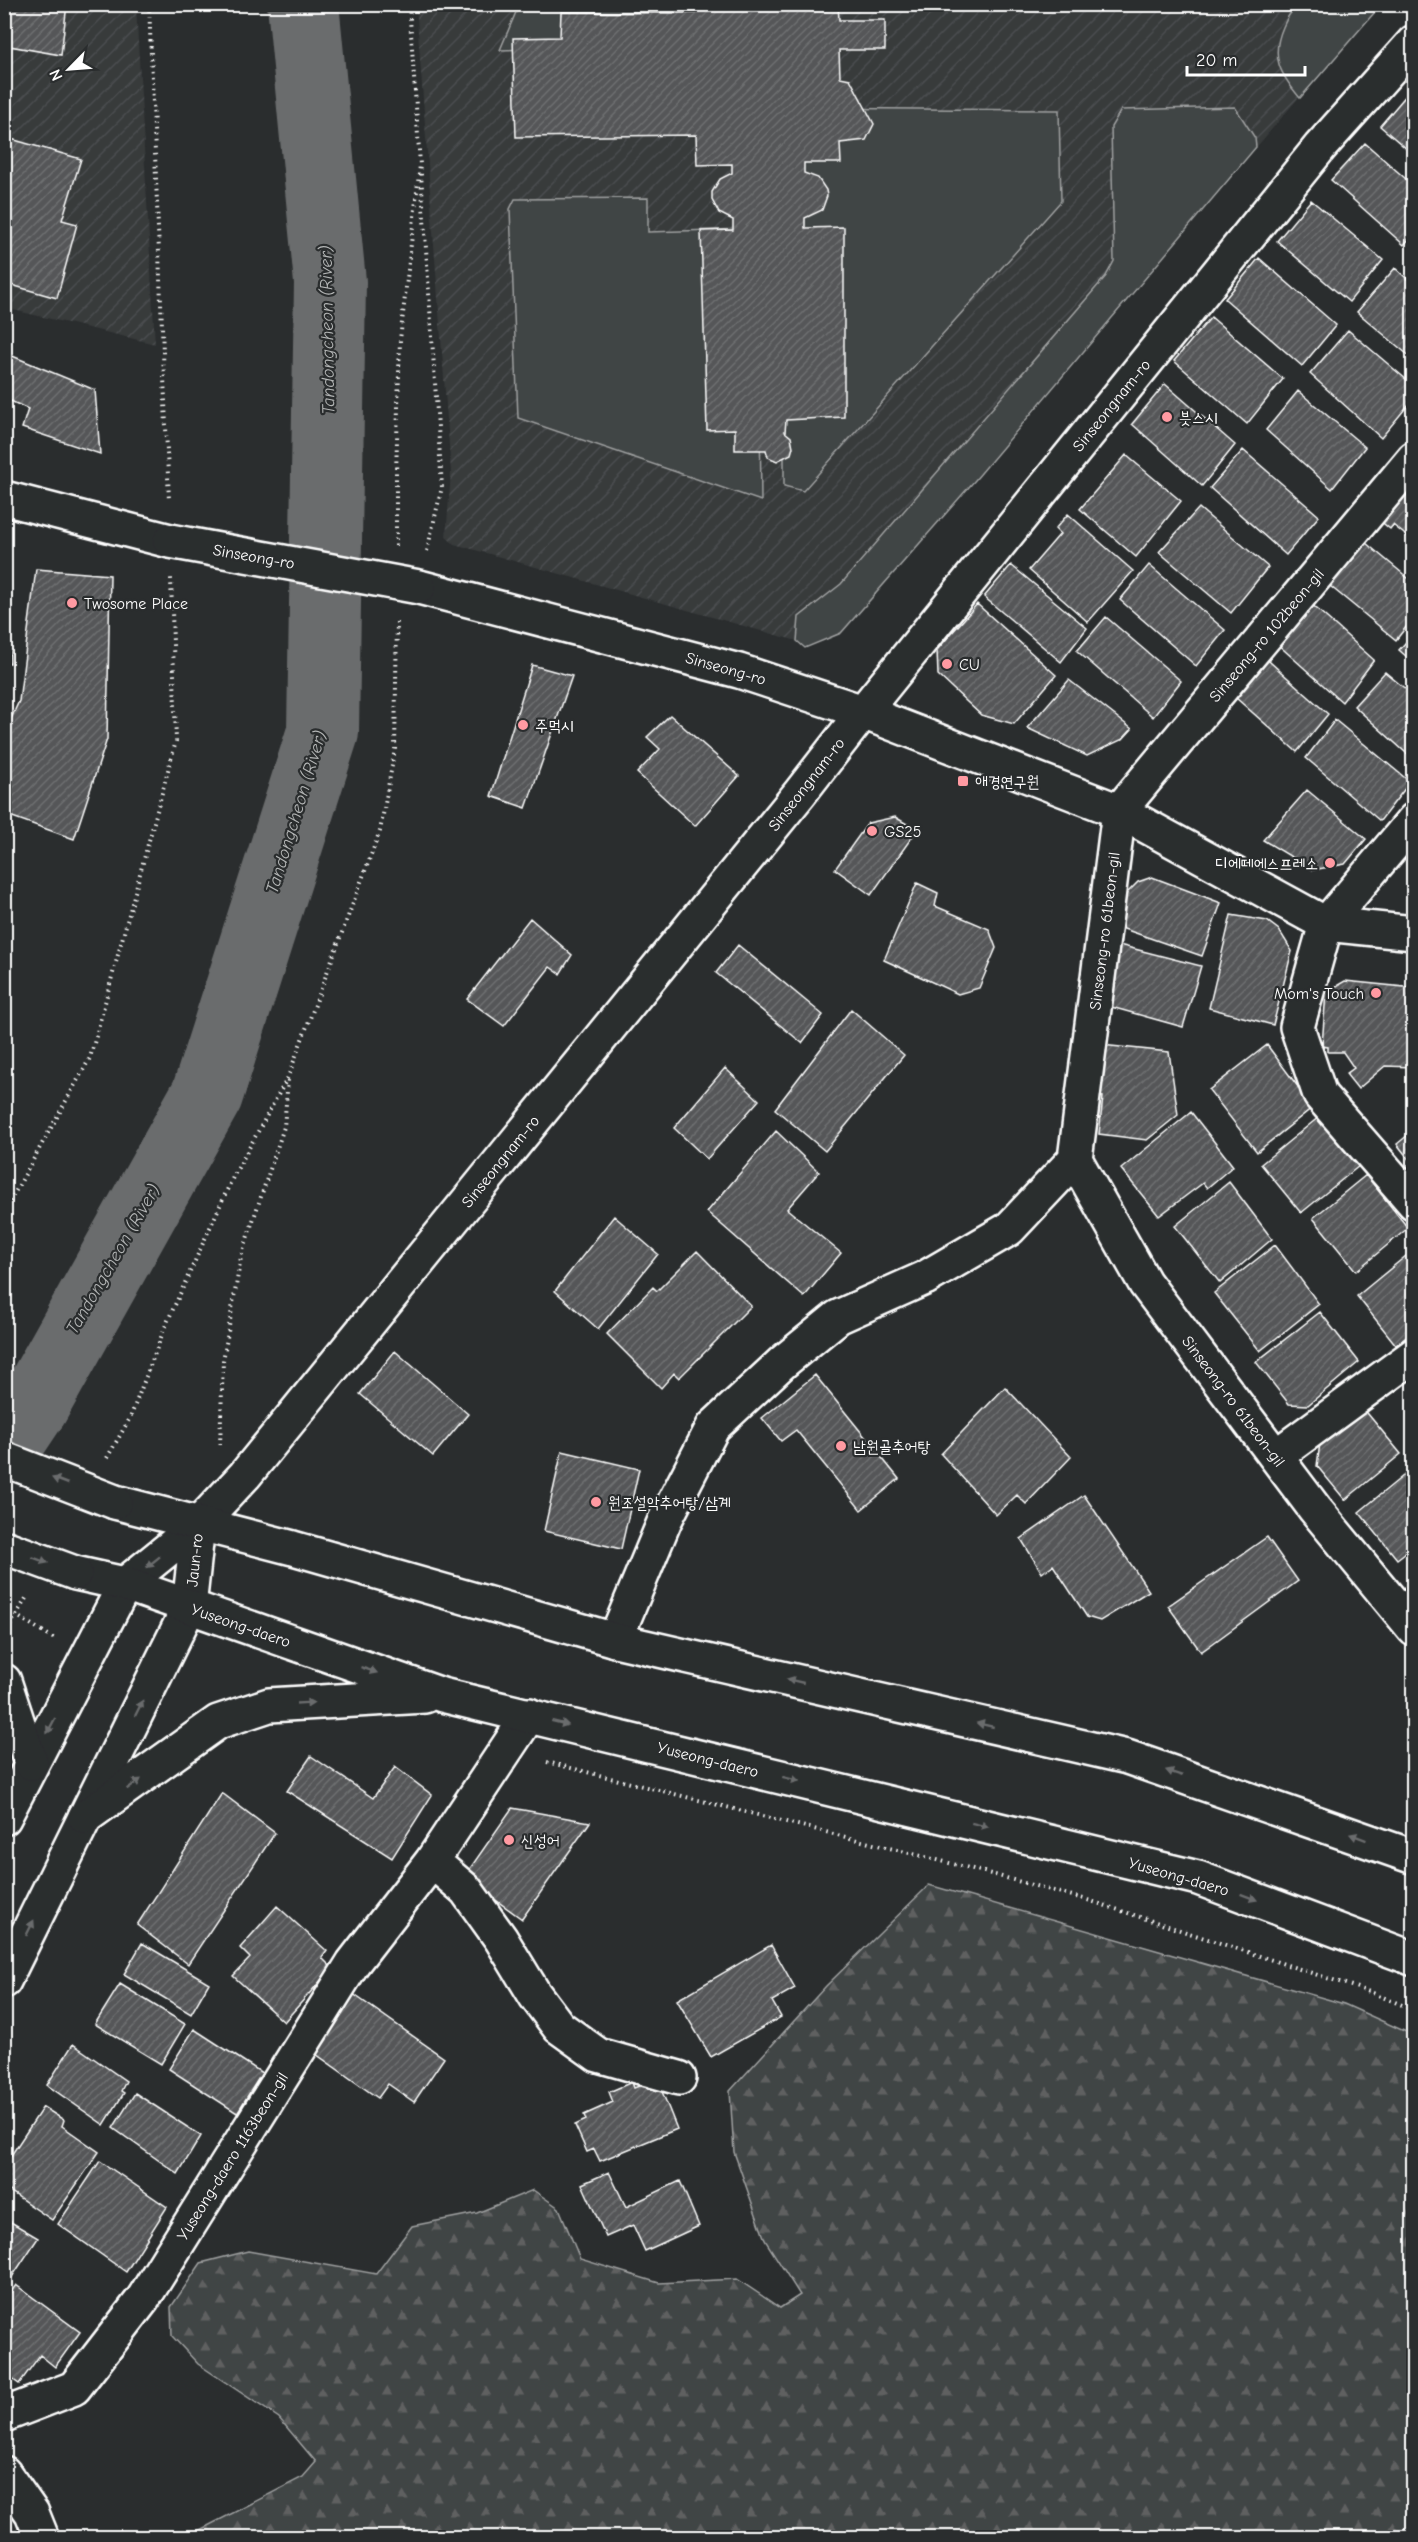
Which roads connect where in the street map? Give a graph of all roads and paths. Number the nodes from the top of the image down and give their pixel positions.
1 (149, 4) edge
2 (409, 4) edge
3 (1413, 42) edge
4 (420, 165) junction
5 (1413, 458) edge
6 (4, 498) edge
7 (170, 541) junction
8 (397, 558) dead end
9 (419, 587) junction
10 (397, 618) dead end
11 (863, 712) junction
12 (1119, 811) junction
13 (1413, 820) edge
14 (1326, 924) junction
15 (1413, 933) edge
16 (288, 1077) junction
17 (1075, 1159) junction
18 (1413, 1203) edge
19 (4, 1212) edge
20 (1413, 1355) edge
21 (222, 1422) dead end
22 (1276, 1456) junction
23 (4, 1459) edge
24 (106, 1459) dead end
25 (198, 1525) junction
26 (4, 1547) edge
27 (125, 1584) junction
28 (29, 1593) dead end
29 (189, 1607) junction
30 (4, 1616) edge
31 (1413, 1629) edge
32 (4, 1636) edge
33 (615, 1640) junction
34 (58, 1641) dead end
35 (6, 1685) edge
36 (442, 1695) junction
37 (529, 1715) junction
38 (506, 1750) junction
39 (31, 1763) junction
40 (85, 1817) junction
41 (4, 1818) edge
42 (1413, 1857) edge
43 (432, 1861) junction
44 (1413, 1959) edge
45 (4, 1981) edge
46 (1413, 2010) edge
47 (679, 2078) dead end
48 (4, 2415) edge
49 (4, 2473) edge
50 (29, 2529) edge

1 - 7 path
2 - 4 path
3 - 11 street, Sinseongnam-ro
4 - 8 path
4 - 9 path
5 - 12 street, Sinseong-ro 102beon-gil
6 - 7 street, Sinseong-ro
7 - 9 street, Sinseong-ro, bridge
7 - 19 path
9 - 11 street, Sinseong-ro
10 - 16 path
11 - 12 street, Sinseong-ro
11 - 25 street, Sinseongnam-ro
12 - 14 street, Sinseong-ro
12 - 17 street, Sinseong-ro 61beon-gil
13 - 14 street
14 - 15 street, Sinseong-ro
14 - 18 street
16 - 21 path
16 - 24 path
17 - 22 street, Sinseong-ro 61beon-gil
17 - 33 street
20 - 22 street
22 - 31 street, Sinseong-ro 61beon-gil
25 -> 23 street, bridge
25 -> 27 street, Jaun-ro
25 - 29 street, Jaun-ro
25 - 33 street
26 -> 27 street, Yuseong-daero, bridge
27 - 29 street, Yuseong-daero
27 -> 39 street, Jaun-ro
28 - 32 path
29 -> 36 street, Yuseong-daero
40 -> 29 street, Jaun-ro
30 - 34 path, bridge
42 -> 33 street
35 - 39 street
36 - 37 street, Yuseong-daero
40 -> 36 street
37 - 38 street, Yuseong-daero 1163beon-gil
37 -> 44 street, Yuseong-daero
38 - 43 street, Yuseong-daero 1163beon-gil
38 - 46 path
39 - 41 street, Jaun-ro
45 -> 40 street, Jaun-ro
43 - 47 street
43 - 48 street, Yuseong-daero 1163beon-gil
49 - 50 street

